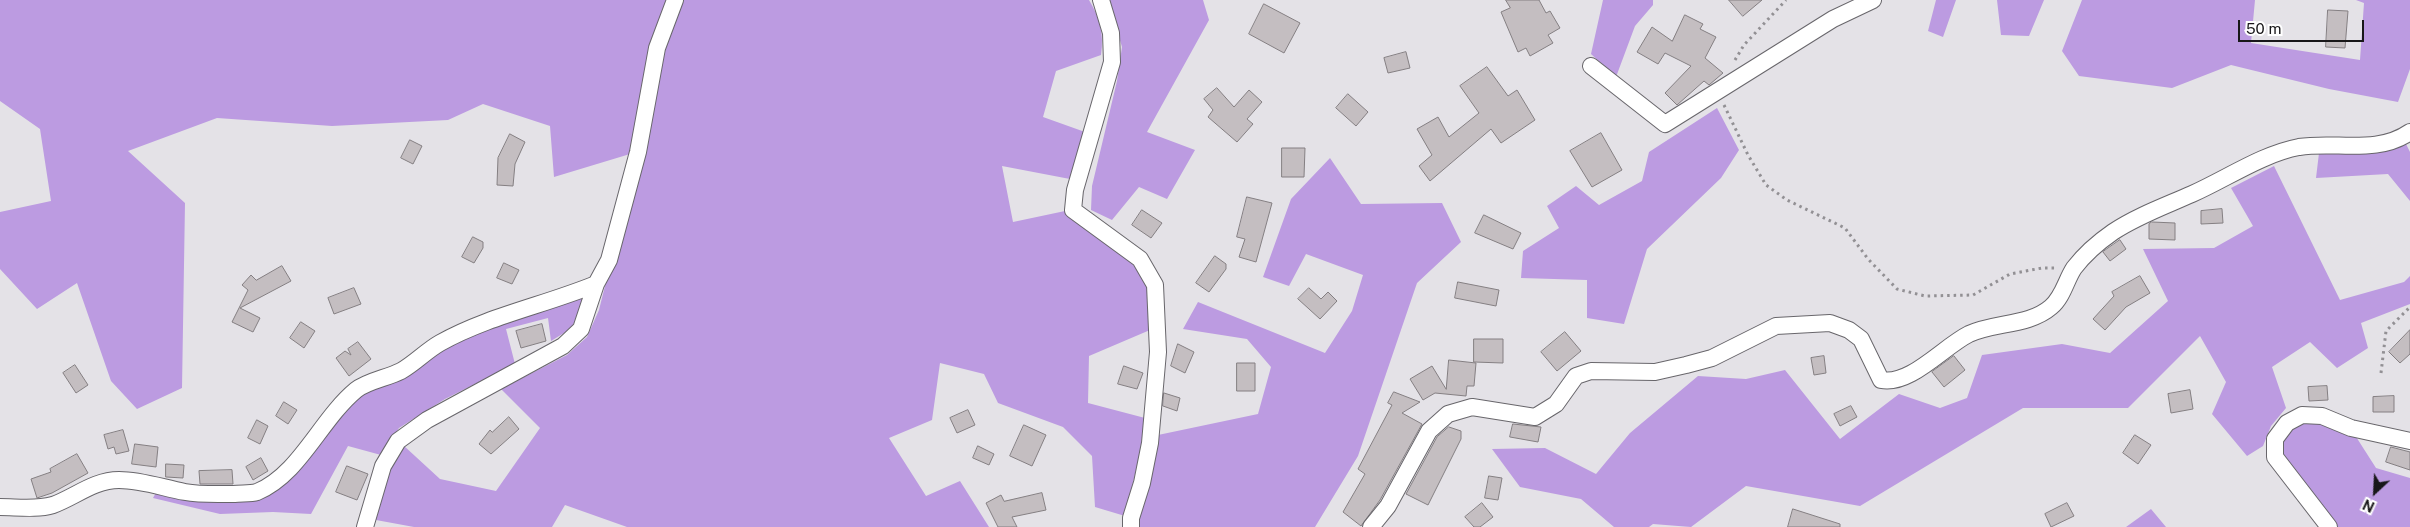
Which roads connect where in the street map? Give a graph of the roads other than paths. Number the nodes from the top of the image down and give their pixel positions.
1 (675, 0) edge
2 (1101, 0) edge
3 (1873, 0) edge
4 (1591, 66) dead end
5 (2410, 132) edge
6 (596, 284) junction
7 (2410, 441) edge
8 (0, 507) edge
9 (365, 527) edge
10 (1131, 527) edge
11 (1371, 527) edge
12 (2329, 527) edge

1 - 6 street
2 - 10 street
3 - 4 street
5 - 11 street
6 - 8 street
6 - 9 street
7 - 12 street

